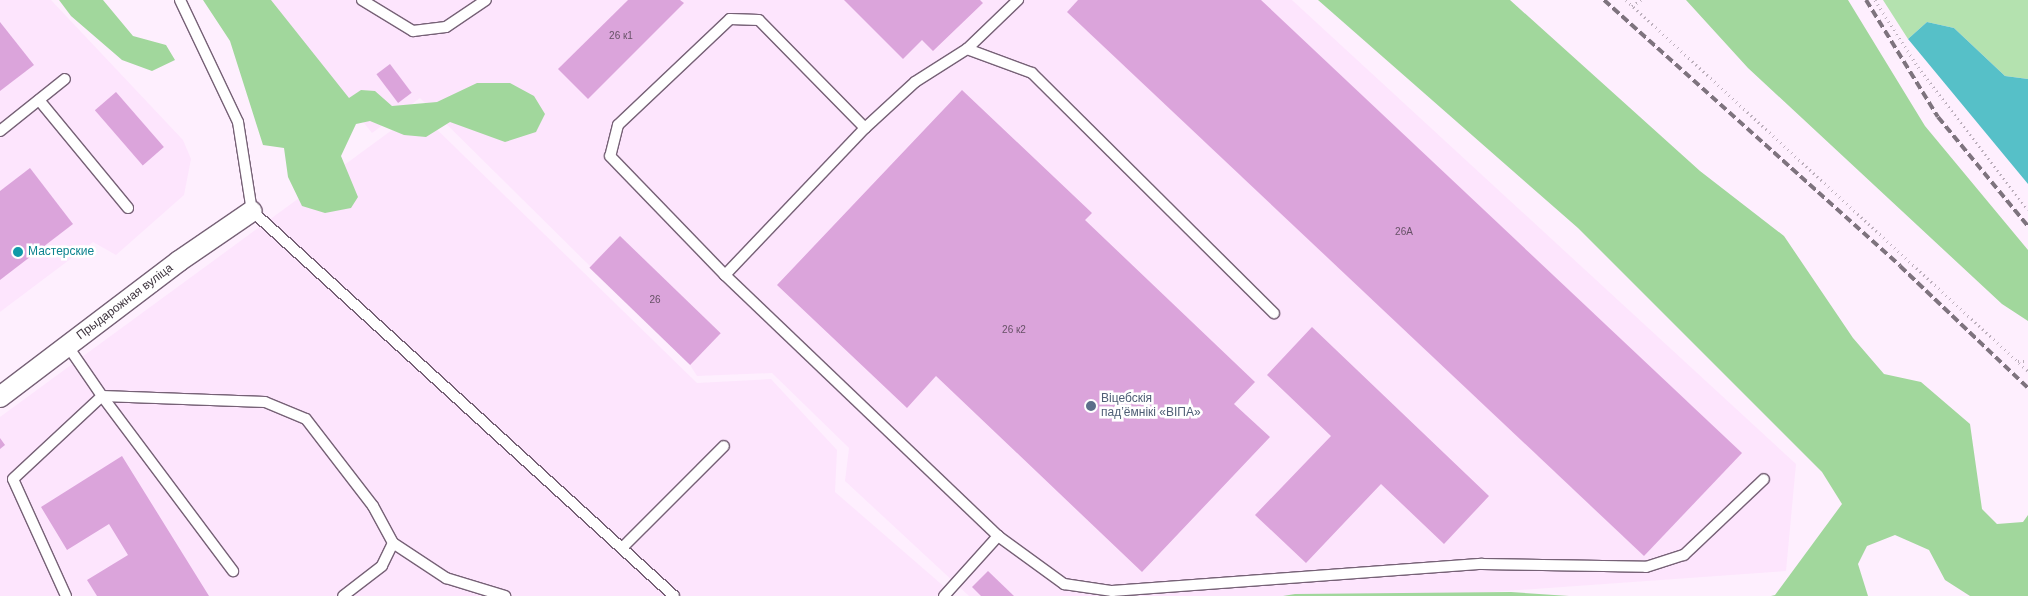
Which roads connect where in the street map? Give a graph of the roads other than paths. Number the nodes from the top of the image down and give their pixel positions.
1 (180, 0) edge
2 (362, 0) edge
3 (486, 0) edge
4 (1018, 0) edge
5 (967, 48) junction
6 (65, 79) dead end
7 (39, 100) junction
8 (865, 128) junction
9 (0, 131) edge
10 (128, 208) dead end
11 (252, 211) junction
12 (725, 275) junction
13 (1274, 313) dead end
14 (67, 345) junction
15 (102, 396) junction
16 (0, 397) edge
17 (724, 446) dead end
18 (1764, 479) dead end
19 (998, 536) junction
20 (393, 543) junction
21 (622, 548) junction
22 (234, 571) dead end
23 (66, 596) edge
24 (343, 596) edge
25 (505, 596) edge
26 (674, 596) edge
27 (944, 596) edge

1 - 11 lane
2 - 3 lane
4 - 5 lane
5 - 8 lane
5 - 13 lane
6 - 7 lane
7 - 9 lane
7 - 10 lane
8 - 12 lane
8 - 12 lane
11 - 14 street, Прыдарожная вуліца
11 - 21 lane
12 - 19 lane
14 - 15 lane
14 - 16 street, Прыдарожная вуліца
15 - 20 lane
15 - 22 lane
15 - 23 lane
17 - 21 lane
18 - 19 lane
19 - 27 lane
20 - 24 lane
20 - 25 lane
21 - 26 lane

